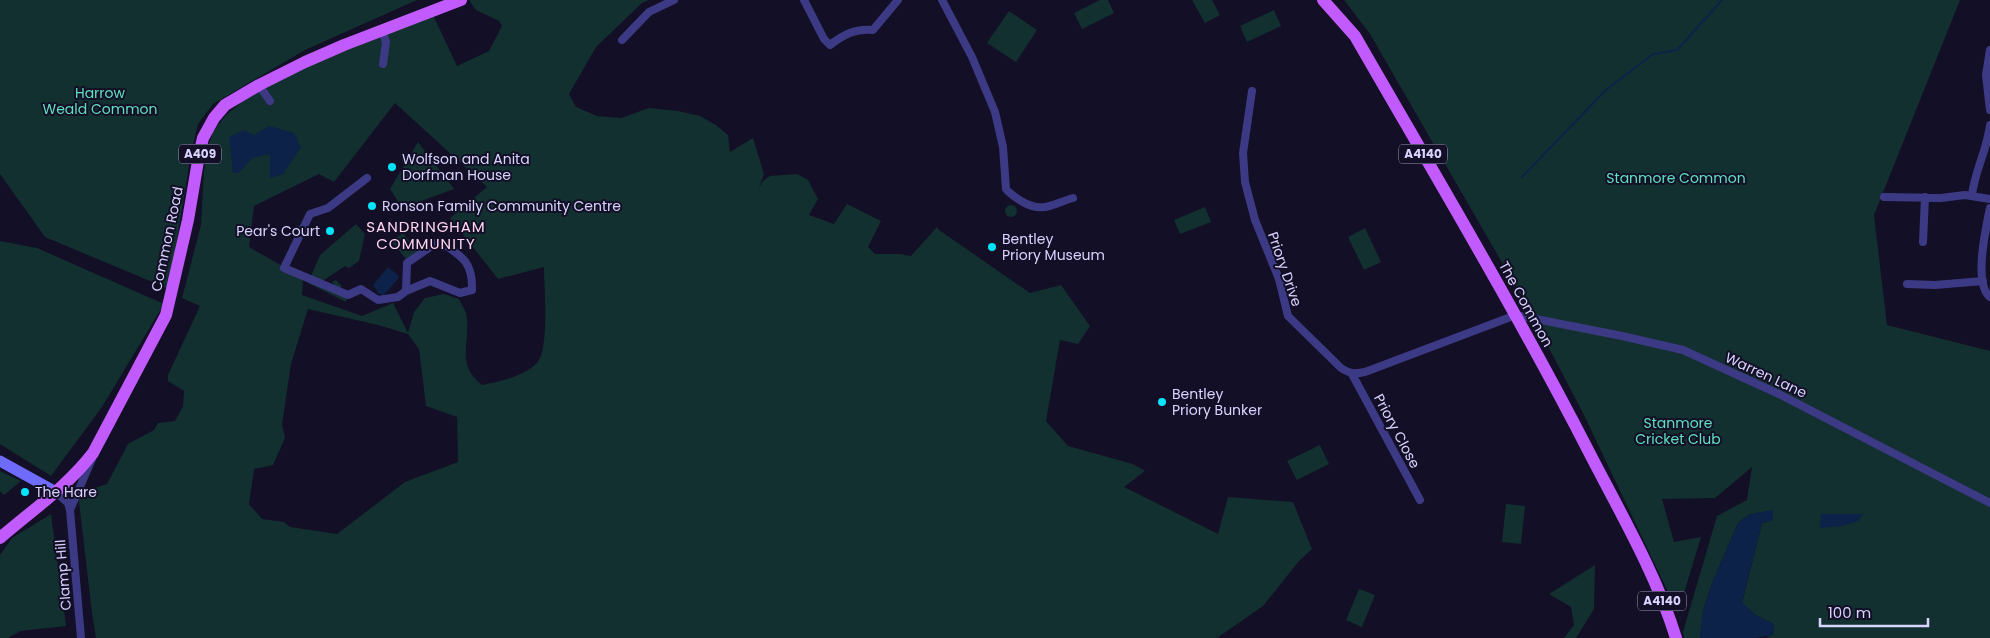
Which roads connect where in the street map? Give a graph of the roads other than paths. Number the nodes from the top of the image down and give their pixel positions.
1 (461, 0) edge
2 (674, 0) edge
3 (804, 0) edge
4 (898, 0) edge
5 (942, 0) edge
6 (1323, 0) edge
7 (382, 30) junction
8 (622, 40) dead end
9 (1990, 50) edge
10 (383, 64) dead end
11 (259, 85) junction
12 (1252, 91) dead end
13 (270, 101) dead end
14 (1990, 110) edge
15 (1990, 125) edge
16 (367, 178) dead end
17 (1972, 196) junction
18 (1884, 197) dead end
19 (1925, 197) junction
20 (1074, 198) dead end
21 (1990, 199) edge
22 (1990, 208) edge
23 (1922, 242) dead end
24 (1983, 281) junction
25 (1907, 284) dead end
26 (406, 291) junction
27 (1990, 297) edge
28 (1516, 315) junction
29 (1352, 374) junction
30 (93, 453) junction
31 (0, 461) edge
32 (56, 492) junction
33 (1420, 500) dead end
34 (1990, 503) edge
35 (70, 510) junction
36 (0, 538) edge
37 (81, 638) edge
38 (1676, 638) edge

1 - 7 main road, Common Road / A409
2 - 8 street
3 - 4 street
5 - 20 street
6 - 28 main road, The Common / A4140
7 - 10 street
7 - 11 main road, Common Road / A409
9 - 14 street
11 - 13 street
11 - 30 main road, Common Road / A409
12 - 29 street, Priory Drive
15 - 17 street
16 - 26 street
17 - 19 street
17 - 21 street
18 - 19 street
19 - 23 street
22 - 24 street
24 - 25 street
24 - 27 street
26 - 26 street
28 - 29 street
28 - 34 street, Warren Lane
28 - 38 main road, The Common / A4140
29 - 33 street, Priory Close
30 - 32 main road, Common Road / A409
30 - 35 street, Clamp Hill
31 - 32 street
32 - 35 street
32 - 36 main road, A409
35 - 37 street, Clamp Hill

